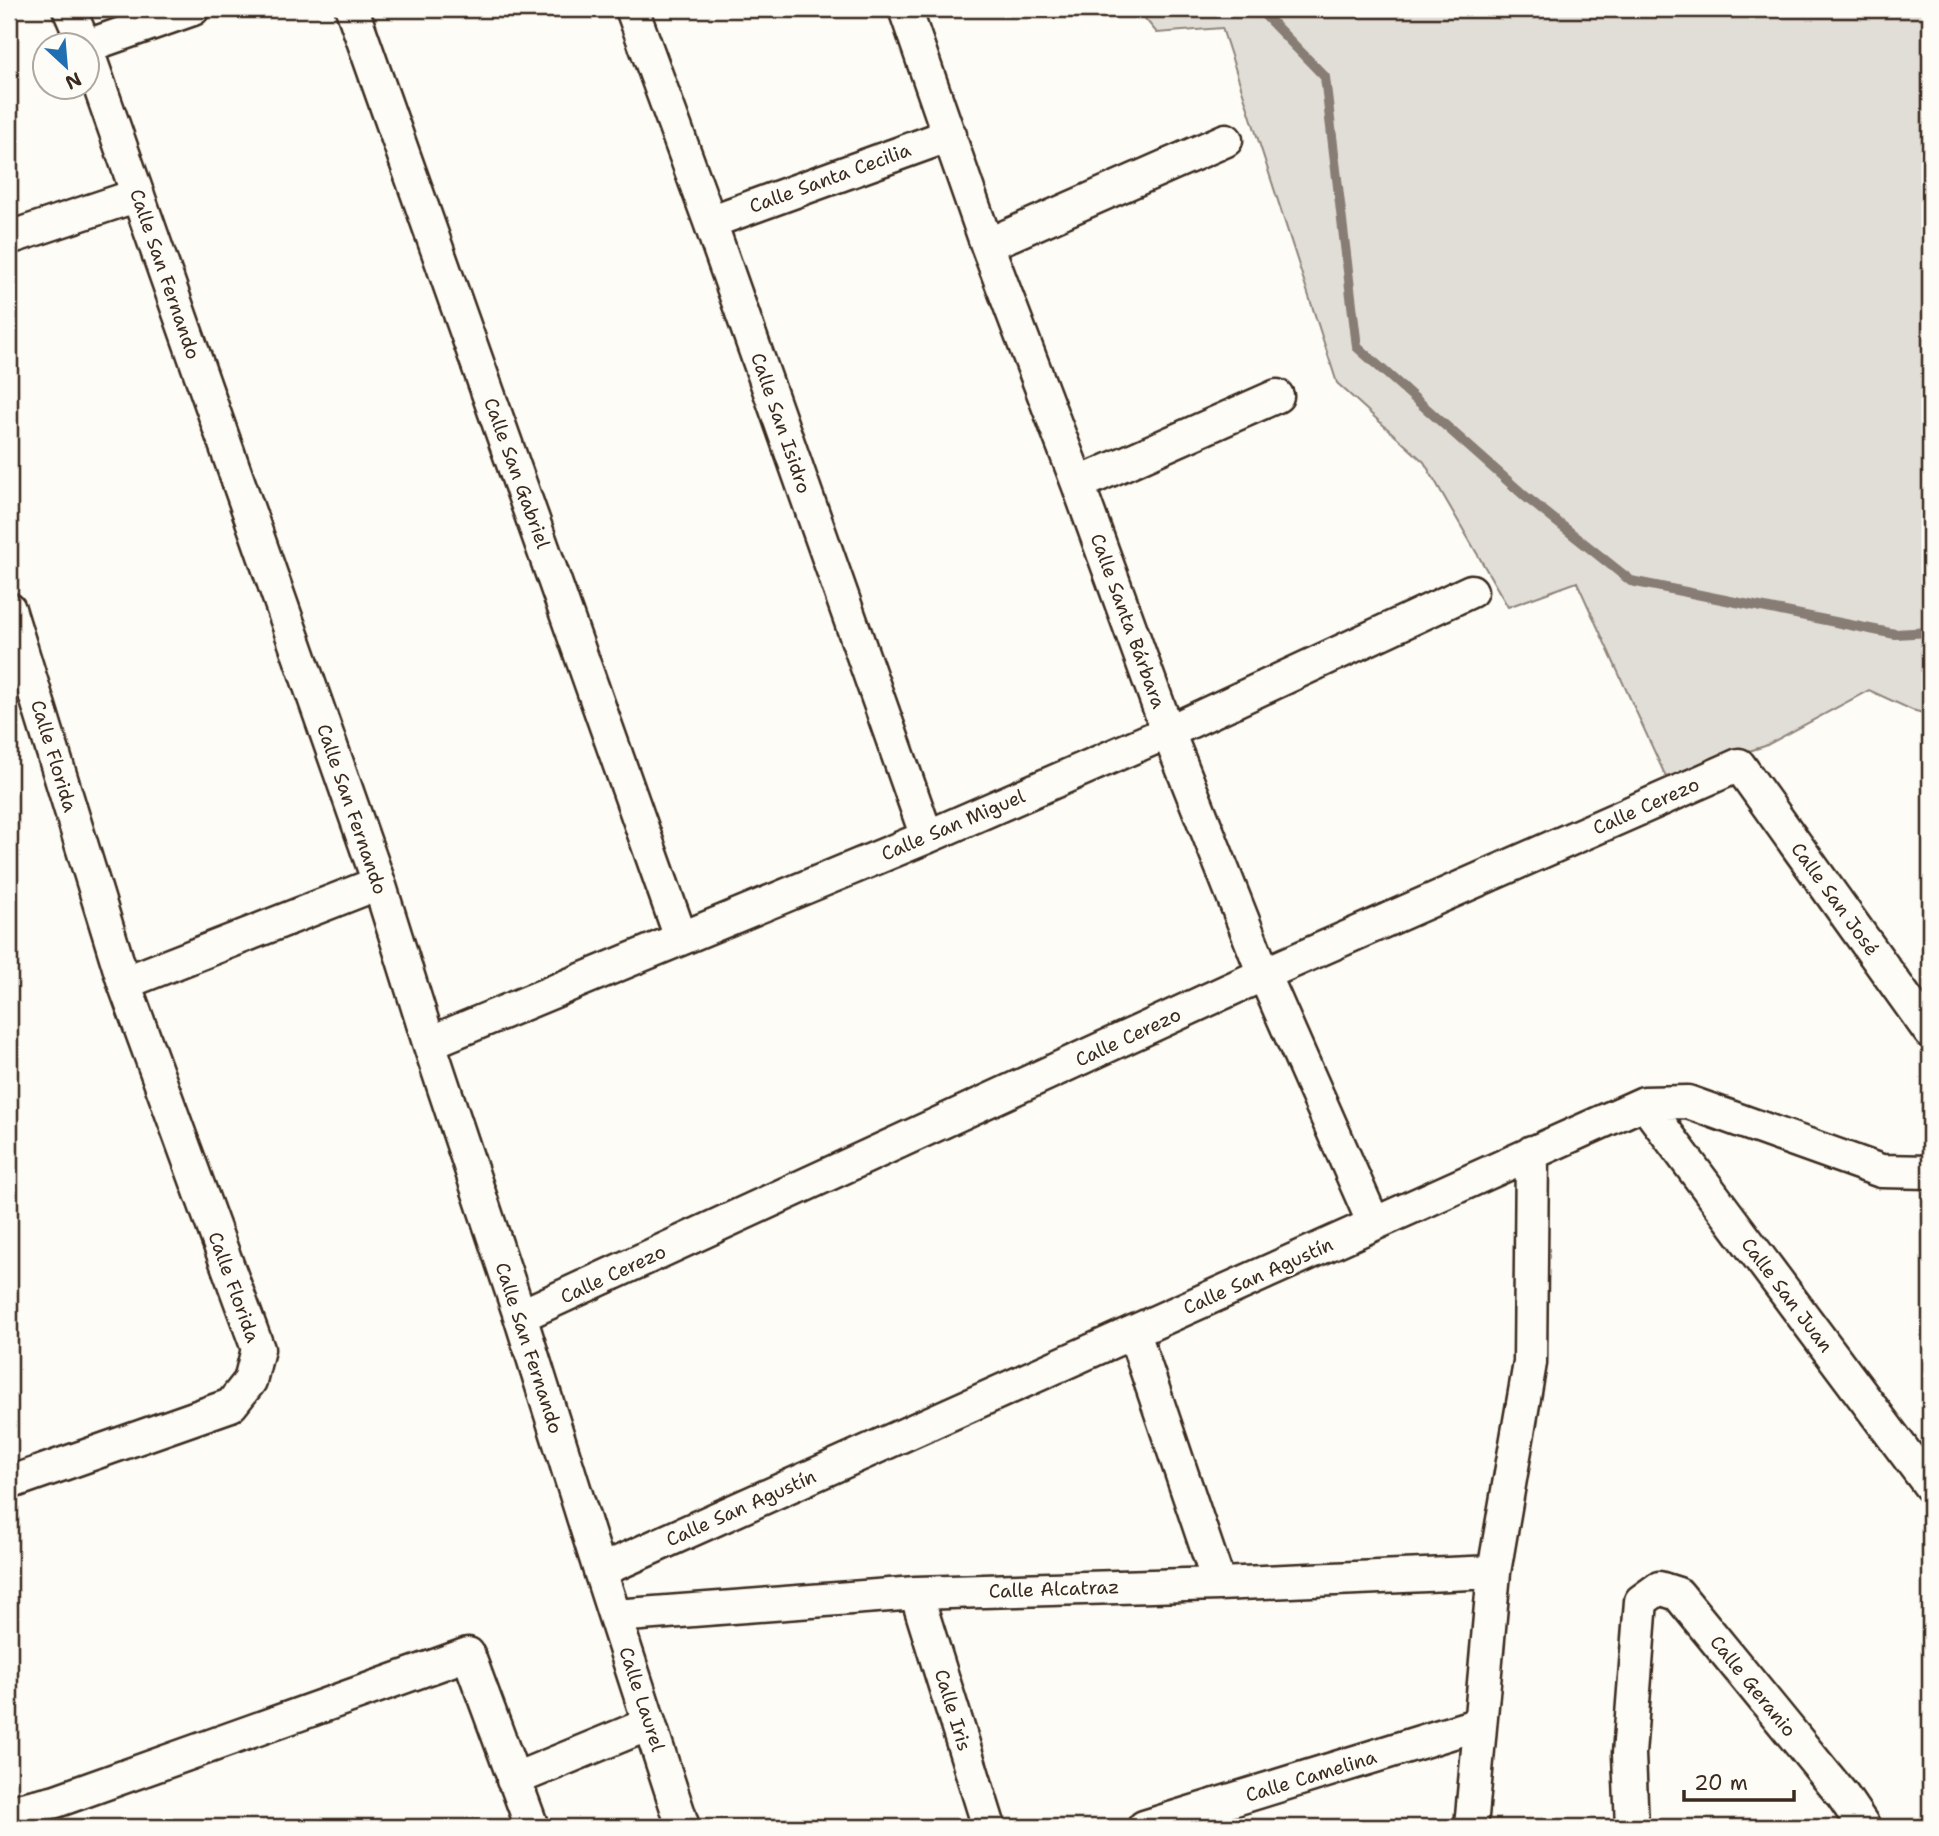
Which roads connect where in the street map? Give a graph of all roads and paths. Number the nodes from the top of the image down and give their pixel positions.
1 (69, 9) edge
2 (192, 9) edge
3 (352, 9) edge
4 (632, 9) edge
5 (905, 9) edge
6 (80, 32) edge
7 (102, 40) edge
8 (102, 93) edge
9 (950, 135) junction
10 (1226, 140) dead end
11 (138, 195) junction
12 (710, 222) junction
13 (9, 238) edge
14 (987, 245) junction
15 (1277, 396) dead end
16 (1078, 484) junction
17 (1471, 591) dead end
18 (9, 609) edge
19 (1168, 732) junction
20 (1739, 765) joint
21 (928, 837) junction
22 (379, 883) junction
23 (681, 938) junction
24 (1264, 974) junction
25 (124, 983) junction
26 (1930, 1032) edge
27 (429, 1043) junction
28 (1644, 1103) junction
29 (1532, 1152) junction
30 (1930, 1172) edge
31 (1374, 1224) junction
32 (520, 1316) junction
33 (1134, 1333) junction
34 (9, 1483) edge
35 (1930, 1486) edge
36 (600, 1572) junction
37 (1494, 1572) junction
38 (1219, 1584) junction
39 (916, 1593) junction
40 (615, 1616) junction
41 (649, 1724) junction
42 (1479, 1724) junction
43 (513, 1780) junction
44 (9, 1812) edge
45 (532, 1827) edge
46 (683, 1827) edge
47 (989, 1827) edge
48 (1144, 1827) edge
49 (1471, 1827) edge
50 (1632, 1827) edge
51 (1864, 1827) edge

1 - 6 street
2 - 7 street
3 - 23 street, Calle San Gabriel
4 - 12 street, Calle San Isidro
5 - 9 street, Calle Santa Bárbara
8 - 11 street, Calle San Fernando
9 - 12 street, Calle Santa Cecilia
9 - 14 street, Calle Santa Bárbara
10 - 14 street
11 - 13 street
11 - 22 street, Calle San Fernando
12 - 21 street, Calle San Isidro
14 - 16 street, Calle Santa Bárbara
15 - 16 street
16 - 19 street, Calle Santa Bárbara
17 - 19 street, Calle San Miguel
18 - 25 street, Calle Florida
19 - 21 street, Calle San Miguel
19 - 24 street, Calle Santa Bárbara
20 - 24 street, Calle Cerezo
20 - 26 street, Calle San José
21 - 23 street, Calle San Miguel
22 - 25 street
22 - 27 street, Calle San Fernando
23 - 27 street, Calle San Miguel
24 - 31 street, Calle Santa Bárbara
24 - 32 street, Calle Cerezo
25 - 34 street, Calle Florida
27 - 32 street, Calle San Fernando
28 - 29 street, Calle San Agustín
28 - 30 street, Calle San Agustín
28 - 35 street, Calle San Juan
29 - 31 street, Calle San Agustín
29 - 37 street
31 - 33 street, Calle San Agustín
32 - 36 street, Calle San Fernando
33 - 36 street, Calle San Agustín
33 - 38 street
36 - 40 street, Calle Laurel
37 - 38 street, Calle Alcatraz
37 - 42 street
38 - 39 street, Calle Alcatraz
39 - 40 street, Calle Alcatraz
39 - 47 street, Calle Iris
40 - 41 street, Calle Laurel
41 - 43 street
41 - 46 street, Calle Laurel
42 - 48 street, Calle Camelina
42 - 49 street
43 - 44 street
43 - 45 street
50 - 51 street, Calle Geranio

